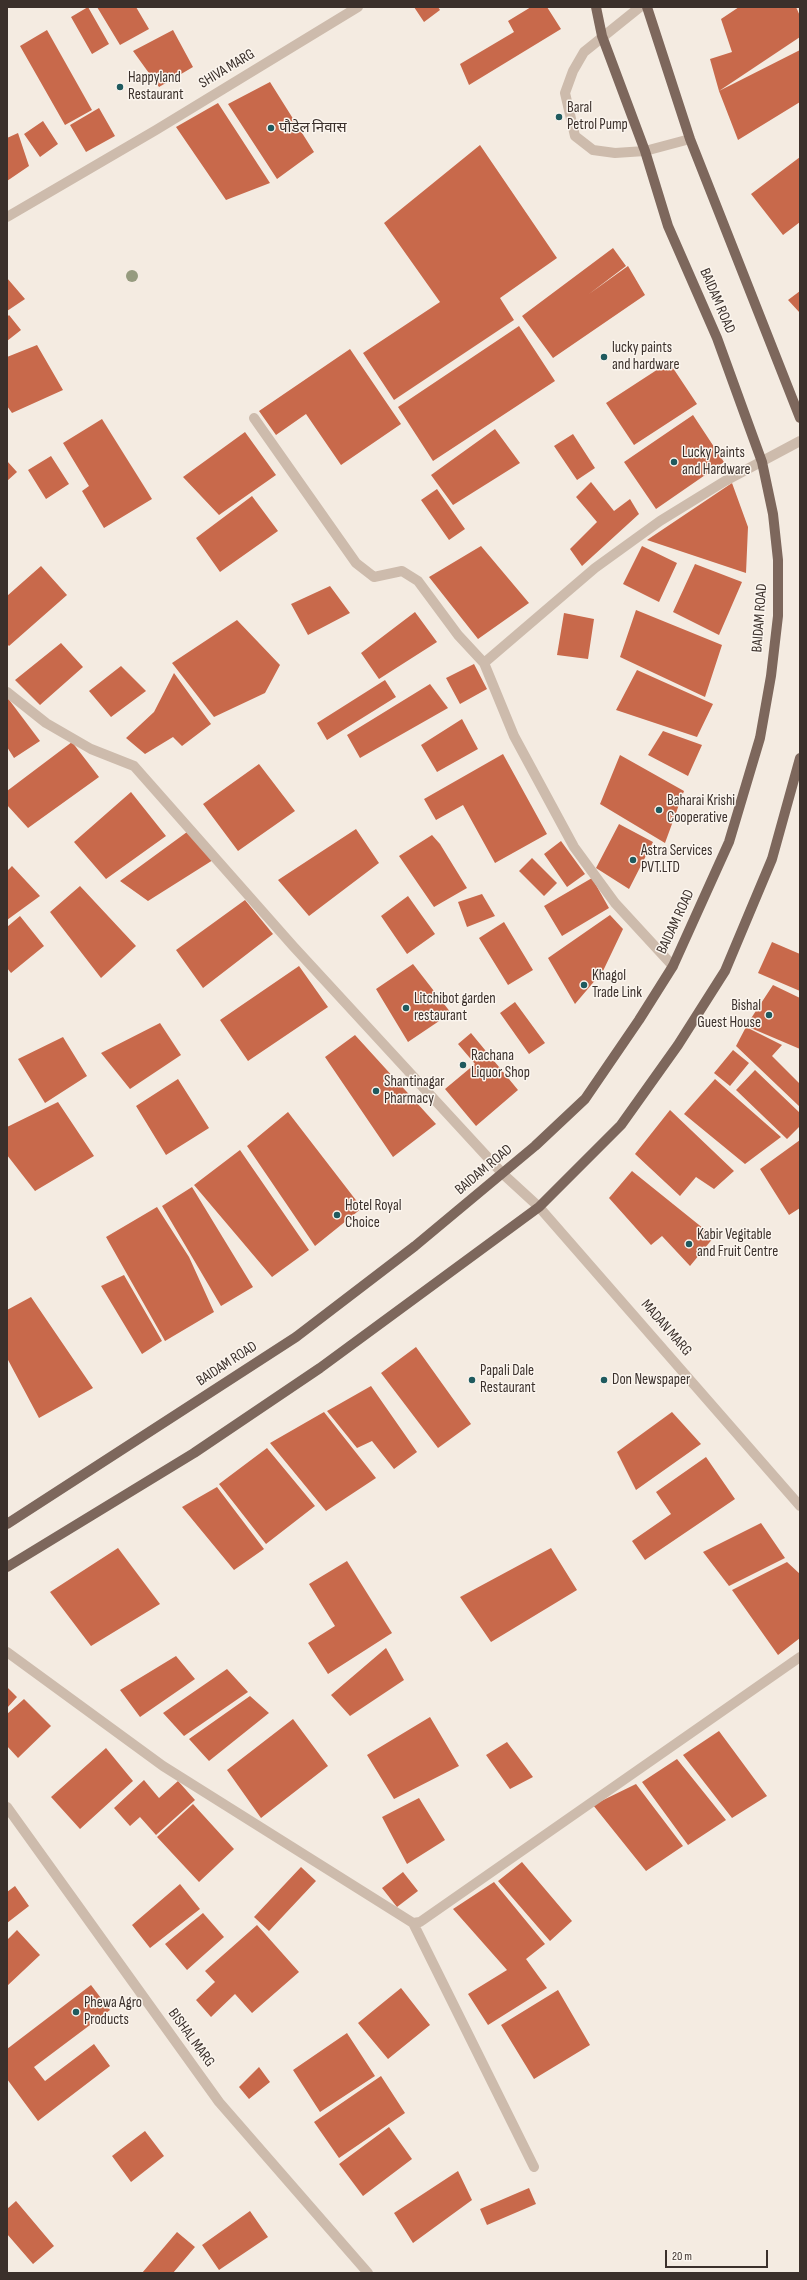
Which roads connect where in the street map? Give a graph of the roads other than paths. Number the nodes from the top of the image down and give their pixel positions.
1 (358, 7) edge
2 (596, 7) edge
3 (640, 7) edge
4 (647, 7) edge
5 (602, 36) junction
6 (690, 139) junction
7 (645, 151) junction
8 (7, 217) edge
9 (254, 418) dead end
10 (800, 418) edge
11 (800, 441) edge
12 (762, 462) junction
13 (484, 663) junction
14 (7, 692) edge
15 (800, 758) edge
16 (673, 966) junction
17 (503, 1174) junction
18 (539, 1207) junction
19 (800, 1506) edge
20 (7, 1524) edge
21 (7, 1567) edge
22 (7, 1652) edge
23 (800, 1657) edge
24 (7, 1807) edge
25 (413, 1923) junction
26 (534, 2167) dead end
27 (368, 2273) edge

1 - 8 street, SHIVA MARG
2 - 5 main road, BAIDAM ROAD
3 - 5 street
4 - 6 main road
5 - 7 main road, BAIDAM ROAD
5 - 7 street
6 - 7 street
6 - 10 main road
7 - 12 main road, BAIDAM ROAD
9 - 13 street
11 - 12 street
12 - 13 street
12 - 16 main road, BAIDAM ROAD
13 - 16 street
14 - 17 street, MADAN MARG
15 - 18 main road
16 - 17 main road, BAIDAM ROAD
17 - 18 street, MADAN MARG
17 - 20 main road, BAIDAM ROAD
18 - 19 street, MADAN MARG
18 - 21 main road
22 - 25 street
23 - 25 street
24 - 27 street, BISHAL MARG
25 - 26 street

